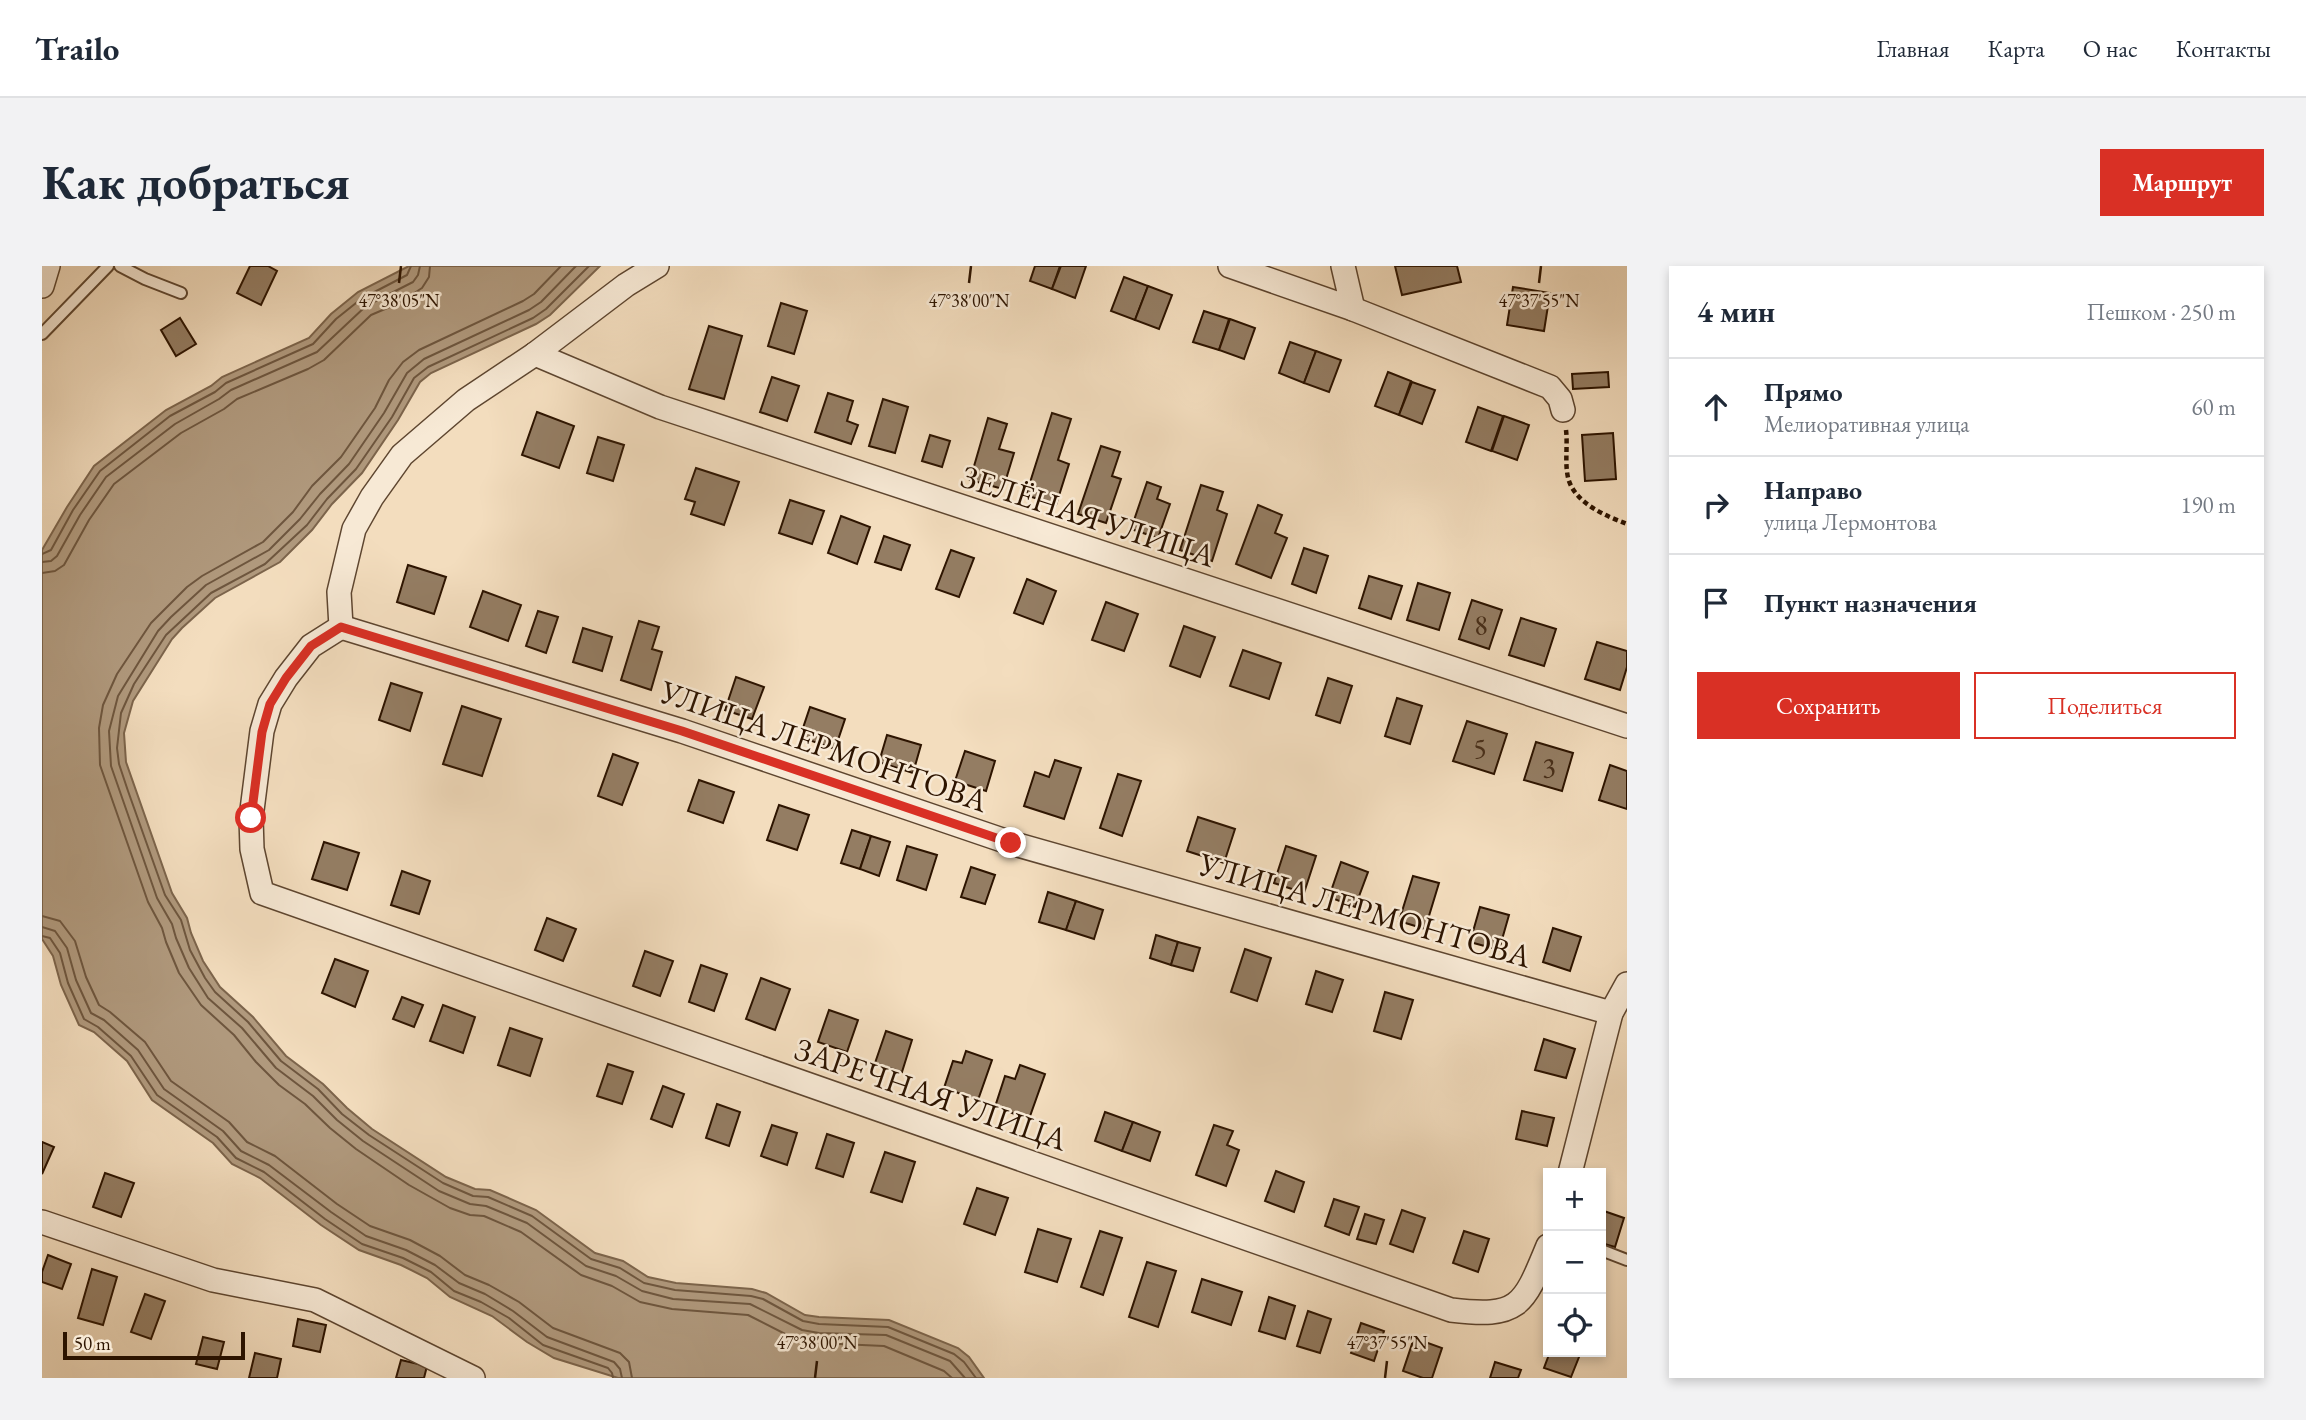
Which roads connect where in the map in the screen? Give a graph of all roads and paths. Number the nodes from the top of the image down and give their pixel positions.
1 (48, 266) edge
2 (108, 266) edge
3 (120, 266) edge
4 (657, 266) edge
5 (1230, 266) edge
6 (1343, 266) edge
7 (42, 286) edge
8 (181, 293) dead end
9 (1353, 309) junction
10 (42, 334) edge
11 (534, 354) junction
12 (1563, 410) joint
13 (1627, 524) edge
14 (341, 627) junction
15 (1627, 726) edge
16 (1627, 984) edge
17 (1611, 1013) junction
18 (1571, 1168) edge
19 (42, 1222) edge
20 (1606, 1252) edge
21 (1543, 1258) edge
22 (1627, 1260) edge
23 (473, 1378) edge

1 - 7 street
2 - 10 lane
3 - 8 lane
4 - 11 street
5 - 9 street
6 - 9 street
9 - 12 street
11 - 14 street
11 - 15 street, ЗЕЛЁНАЯ УЛИЦА
12 - 13 path
14 - 17 street, УЛИЦА ЛЕРМОНТОВА
14 - 21 street, ЗАРЕЧНАЯ УЛИЦА
16 - 17 street
17 - 18 street
19 - 23 street
20 - 22 lane

